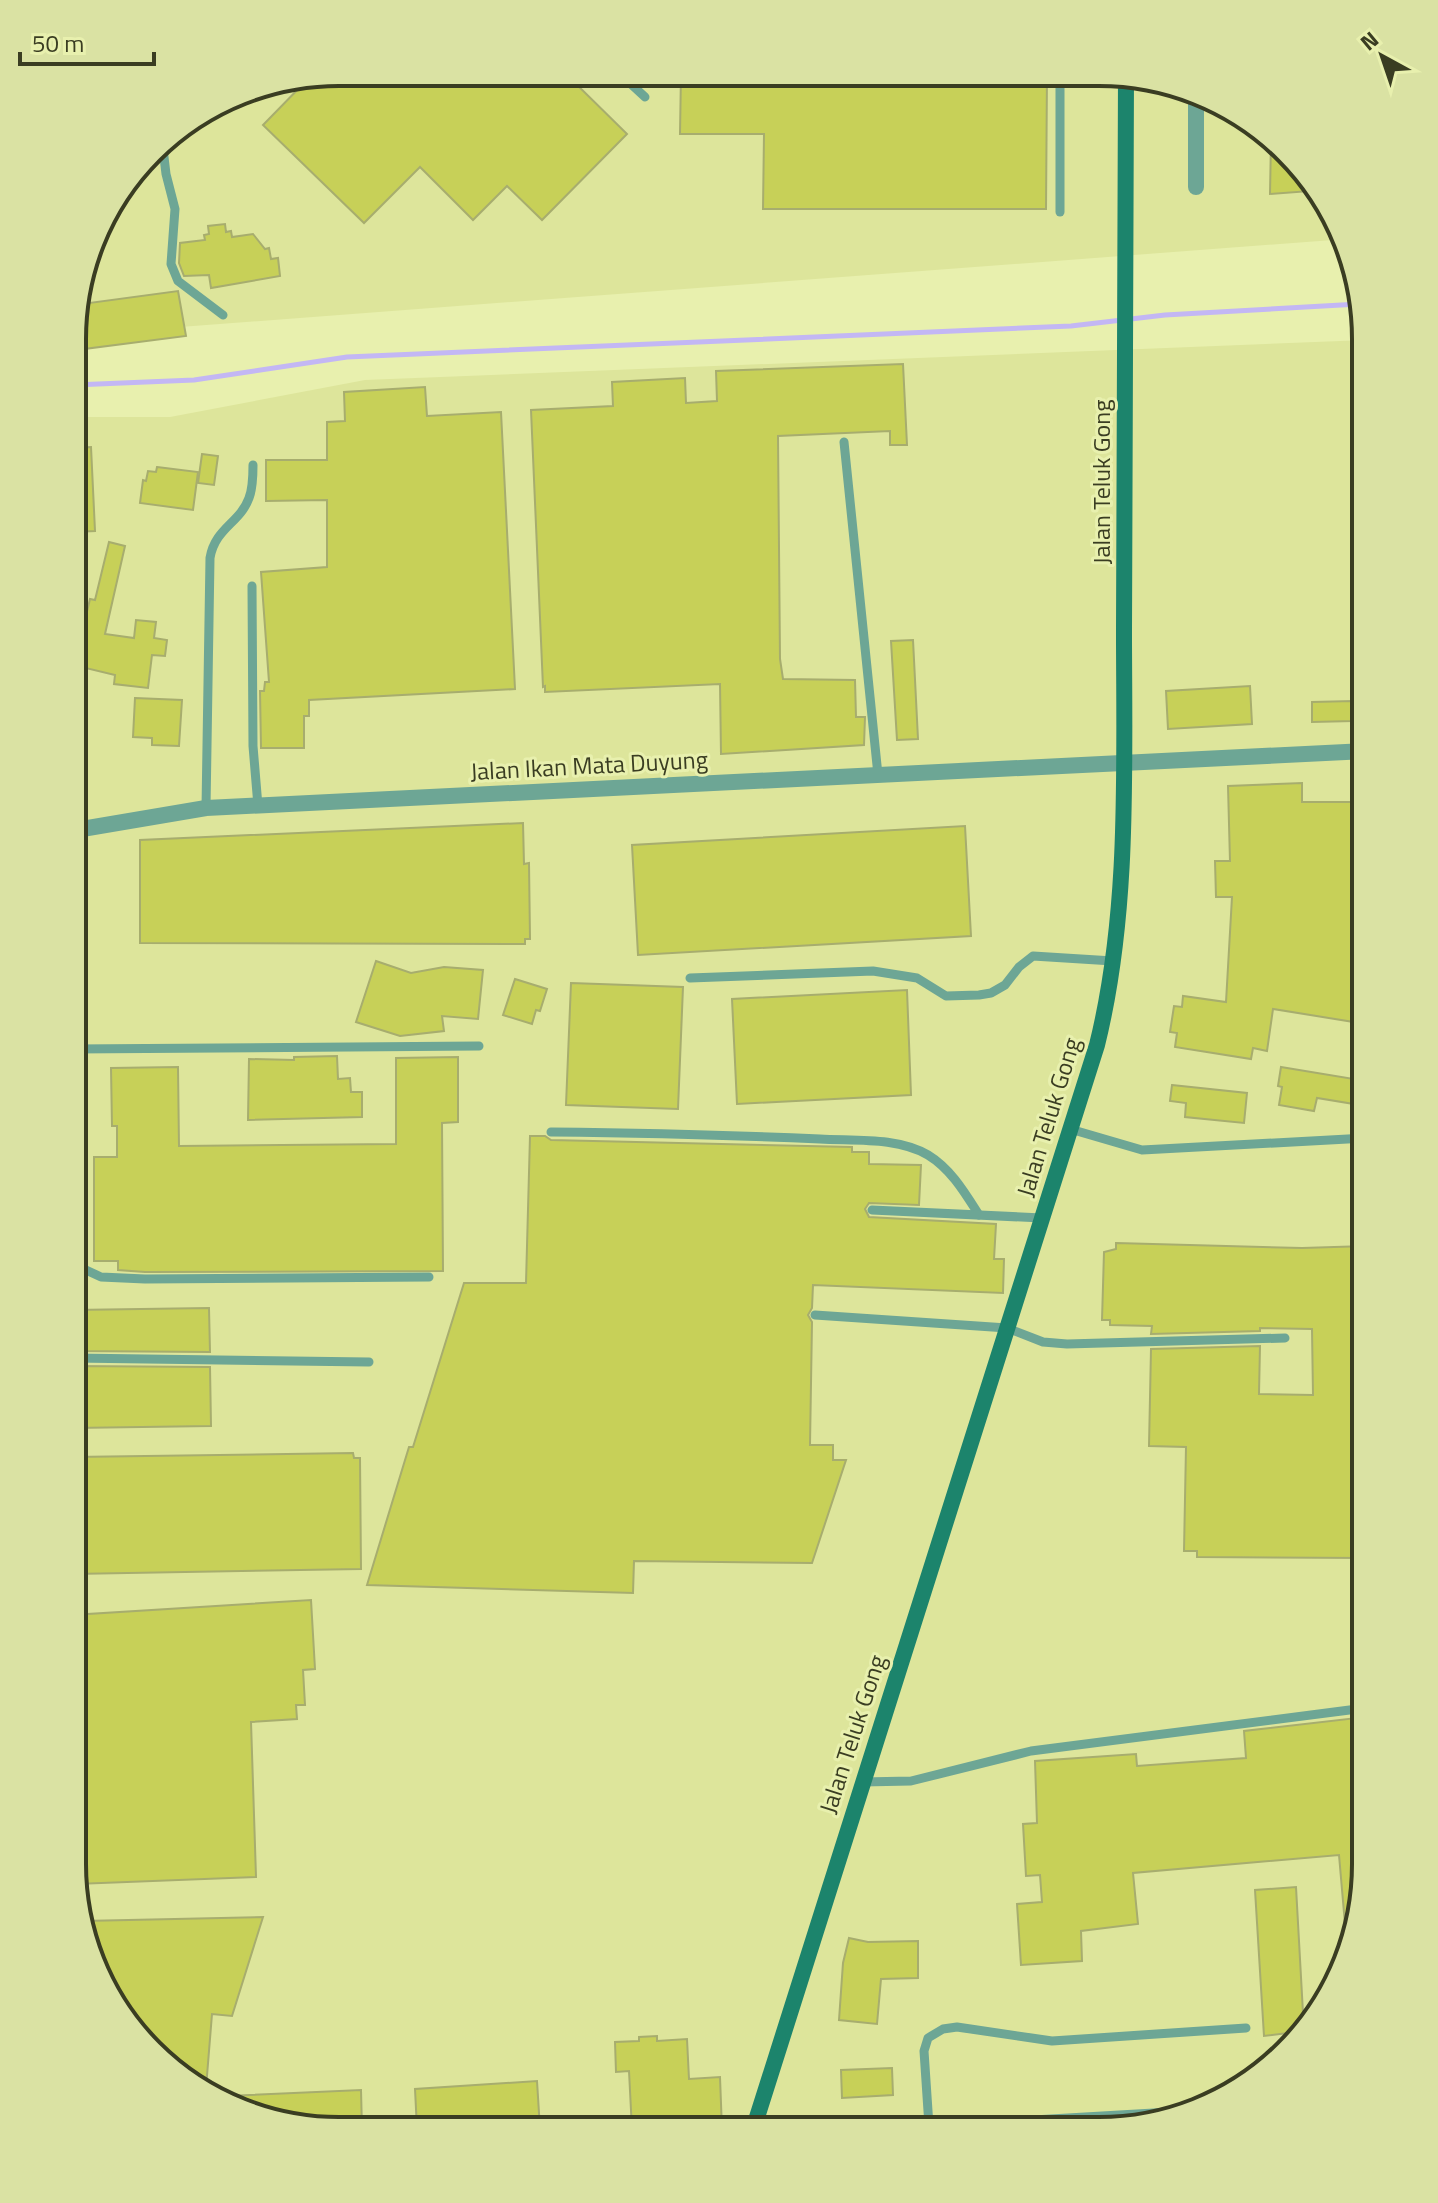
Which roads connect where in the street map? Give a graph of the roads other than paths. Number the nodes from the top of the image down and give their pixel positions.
1 (634, 86) edge
2 (1060, 86) edge
3 (1126, 88) edge
4 (645, 97) dead end
5 (1196, 105) edge
6 (164, 156) edge
7 (1196, 187) dead end
8 (1060, 212) dead end
9 (223, 315) dead end
10 (844, 442) dead end
11 (253, 465) dead end
12 (252, 586) dead end
13 (1352, 752) edge
14 (1124, 762) junction
15 (878, 775) junction
16 (258, 806) junction
17 (206, 808) junction
18 (86, 823) edge
19 (1113, 961) junction
20 (690, 978) dead end
21 (479, 1046) dead end
22 (86, 1049) edge
23 (1070, 1129) junction
24 (551, 1132) dead end
25 (1351, 1139) edge
26 (872, 1210) dead end
27 (979, 1215) junction
28 (1042, 1218) junction
29 (86, 1270) edge
30 (429, 1277) dead end
31 (815, 1315) dead end
32 (1007, 1328) junction
33 (1285, 1338) dead end
34 (86, 1358) edge
35 (369, 1362) dead end
36 (1351, 1710) edge
37 (862, 1782) junction
38 (1246, 2028) dead end
39 (1120, 2115) edge
40 (757, 2117) edge
41 (926, 2117) edge
42 (1096, 2117) edge

1 - 4 lane
2 - 8 lane
3 - 14 street, Jalan Teluk Gong
5 - 7 street
6 - 9 lane
10 - 15 lane
11 - 17 lane
12 - 16 lane
13 - 14 street, Jalan Ikan Mata Duyung
14 - 15 street, Jalan Ikan Mata Duyung
14 - 19 street, Jalan Teluk Gong
15 - 16 street, Jalan Ikan Mata Duyung
16 - 17 street, Jalan Ikan Mata Duyung
17 - 18 street, Jalan Ikan Mata Duyung
19 - 20 lane
19 - 23 street, Jalan Teluk Gong
21 - 22 lane
23 - 25 lane
23 - 28 street, Jalan Teluk Gong
24 - 27 lane
26 - 27 lane
27 - 28 lane
28 - 32 street, Jalan Teluk Gong
29 - 30 lane
31 - 32 lane
32 - 33 lane
32 - 37 street, Jalan Teluk Gong
34 - 35 lane
36 - 37 lane
37 - 40 street, Jalan Teluk Gong
38 - 41 lane
39 - 42 lane

